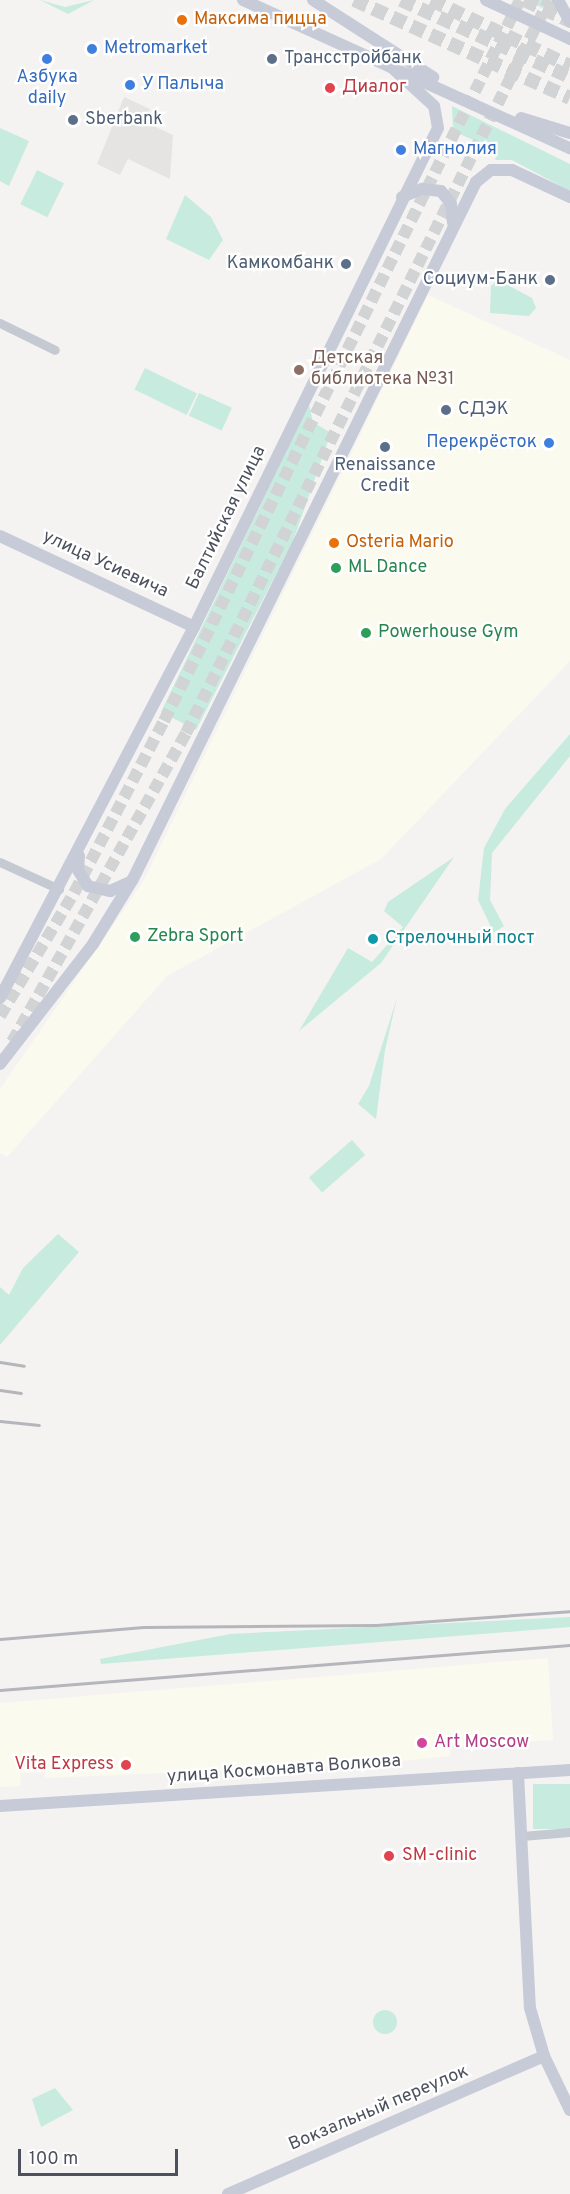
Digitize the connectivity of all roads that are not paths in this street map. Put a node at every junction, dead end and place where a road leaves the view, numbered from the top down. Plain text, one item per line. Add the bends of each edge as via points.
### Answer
1 (243, 0) edge
2 (313, 0) edge
3 (486, 0) edge
4 (558, 0) tunnel mouth
5 (570, 22) edge
6 (570, 39) edge
7 (387, 63) junction
8 (461, 95) junction
9 (491, 109) junction
10 (570, 133) edge
11 (570, 148) edge
12 (570, 198) edge
13 (398, 201) junction
14 (451, 230) junction
15 (0, 323) edge
16 (55, 350) dead end
17 (0, 536) edge
18 (194, 627) junction
19 (81, 847) junction
20 (0, 862) edge
21 (133, 879) junction
22 (59, 889) junction
23 (0, 998) edge
24 (0, 1064) edge
25 (570, 1770) edge
26 (518, 1773) junction
27 (0, 1806) edge
28 (570, 1832) edge
29 (522, 1836) junction
30 (544, 2056) junction
31 (570, 2110) edge
32 (228, 2194) edge

1 - 7 street
2 - 8 street
3 - 6 street
4 - 5 street
7 - 8 street
7 - 13 street, Балтийская улица via 440,116
8 - 9 street
9 - 10 street
9 - 11 street
12 - 14 street via 522,173 491,170 476,182
13 - 14 street via 412,190 441,191 452,204
13 - 18 street, Балтийская улица
14 - 21 street
15 - 16 street
17 - 18 street, улица Усиевича
18 - 19 street, Балтийская улица
19 - 21 street via 78,870 88,886 110,891
19 - 22 street, Балтийская улица
20 - 22 street
21 - 24 street via 93,944
22 - 23 street, Балтийская улица
25 - 26 street, улица Космонавта Волкова
26 - 27 street, улица Космонавта Волкова
26 - 29 street
28 - 29 street
29 - 30 street via 530,2008
30 - 31 street
30 - 32 street, Вокзальный переулок

